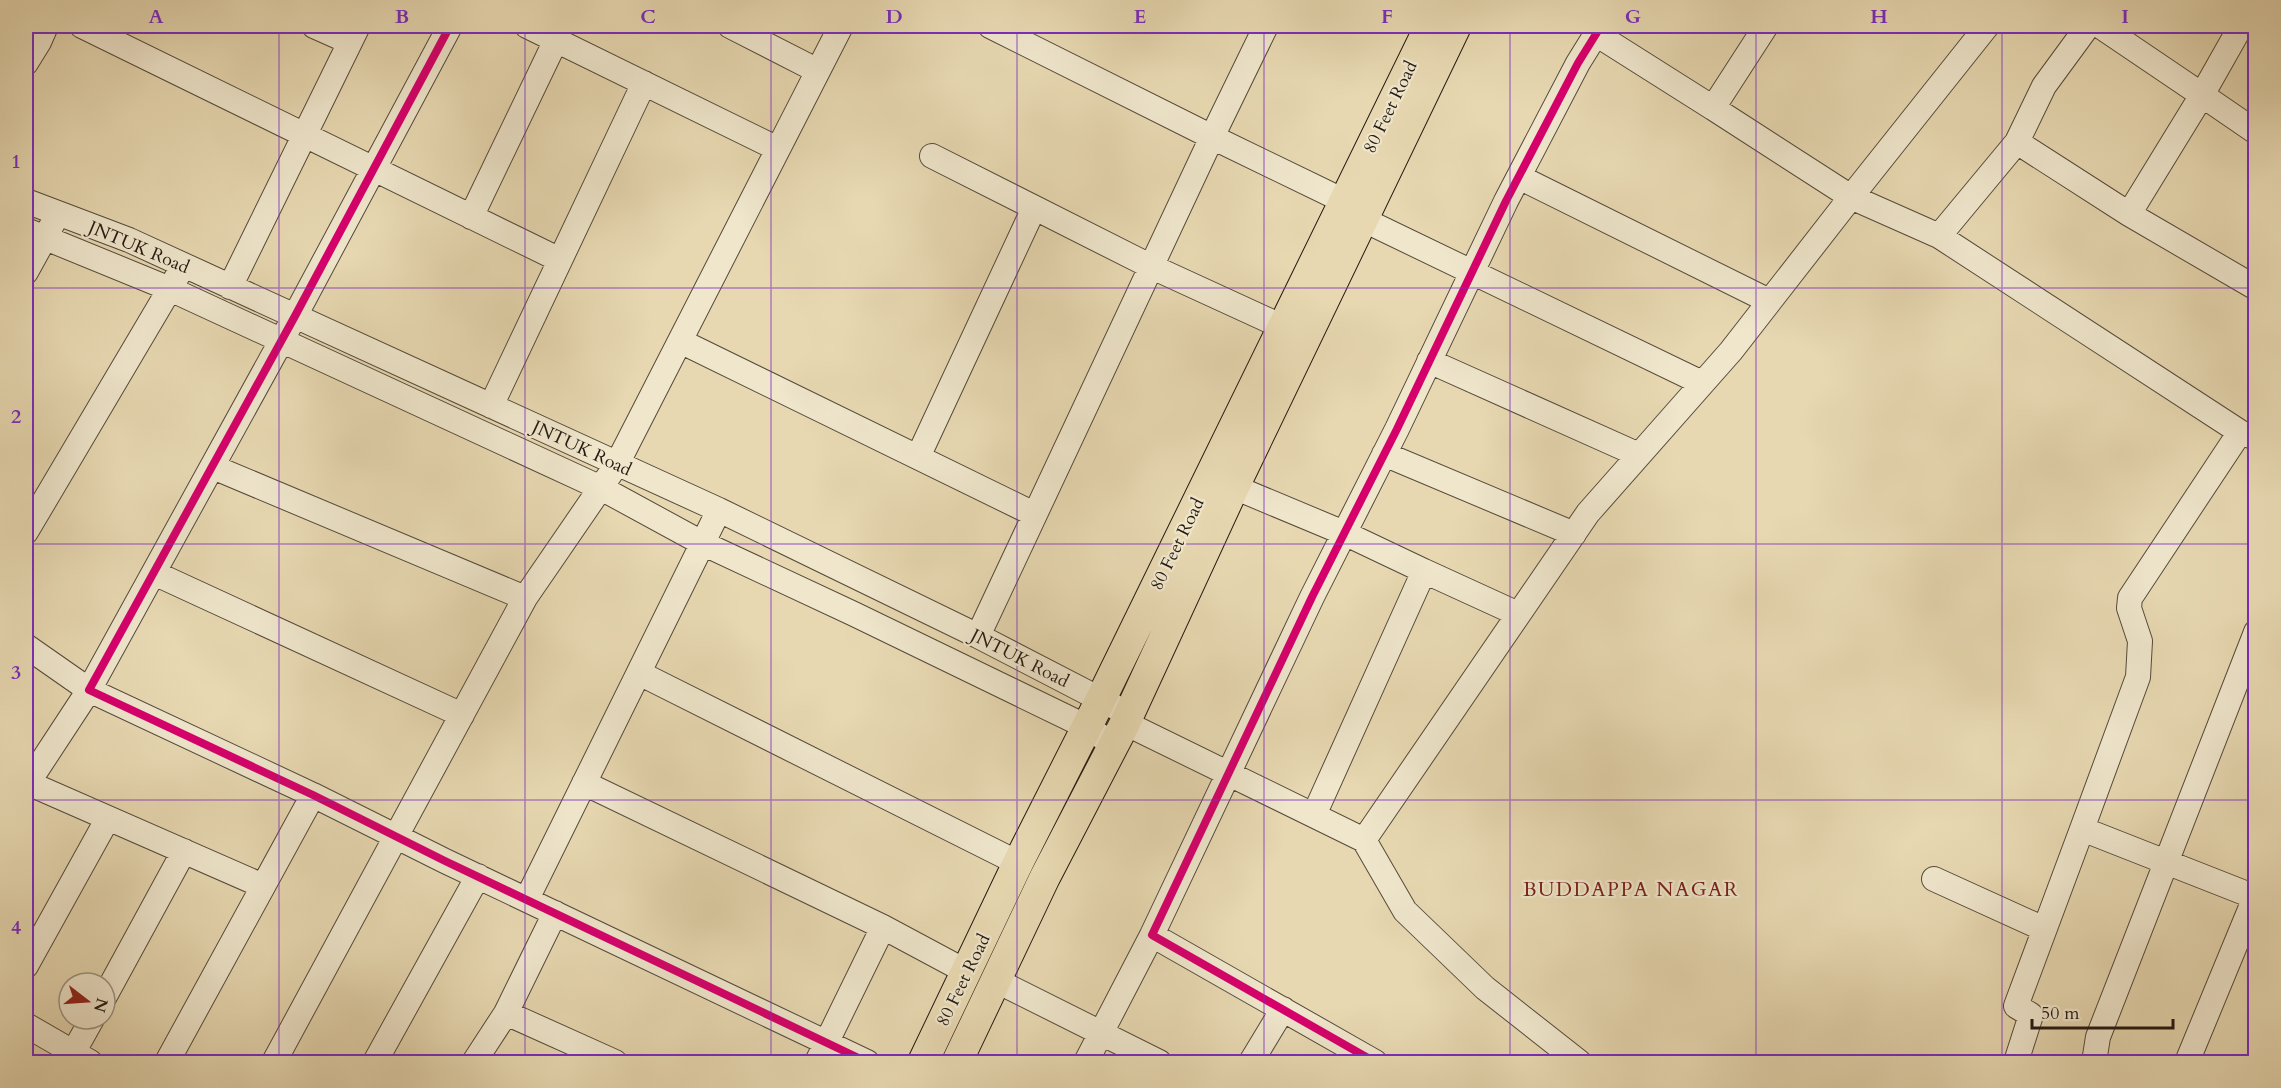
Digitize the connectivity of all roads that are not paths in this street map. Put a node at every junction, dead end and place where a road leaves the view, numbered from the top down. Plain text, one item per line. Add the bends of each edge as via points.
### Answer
1 (46, 26) edge
2 (82, 26) edge
3 (314, 26) edge
4 (450, 26) edge
5 (527, 26) edge
6 (730, 26) edge
7 (841, 26) edge
8 (990, 26) edge
9 (1266, 26) edge
10 (1430, 26) edge
11 (1456, 26) edge
12 (1766, 26) edge
13 (1986, 26) edge
14 (2088, 26) edge
15 (2100, 26) edge
16 (2241, 26) edge
17 (1599, 30) edge
18 (354, 34) edge
19 (556, 40) junction
20 (26, 63) edge
21 (818, 70) junction
22 (644, 83) junction
23 (2202, 95) junction
24 (1713, 108) junction
25 (2256, 132) edge
26 (305, 136) junction
27 (1212, 137) junction
28 (2017, 142) junction
29 (778, 149) junction
30 (932, 156) dead end
31 (374, 169) junction
32 (1519, 177) junction
33 (1851, 197) junction
34 (26, 201) edge
35 (1034, 208) junction
36 (1354, 211) junction
37 (59, 214) junction
38 (2130, 214) junction
39 (471, 217) junction
40 (35, 234) edge
41 (1939, 236) junction
42 (560, 260) junction
43 (184, 266) junction
44 (1150, 266) junction
45 (26, 272) edge
46 (1473, 272) junction
47 (230, 287) junction
48 (2256, 288) edge
49 (170, 289) junction
50 (1769, 301) junction
51 (295, 316) junction
52 (1283, 327) junction
53 (282, 341) junction
54 (680, 341) junction
55 (1429, 361) junction
56 (1702, 383) junction
57 (490, 406) junction
58 (2248, 435) edge
59 (1384, 454) junction
60 (1639, 455) junction
61 (918, 457) junction
62 (617, 464) junction
63 (213, 467) junction
64 (1234, 487) junction
65 (601, 488) junction
66 (719, 510) junction
67 (1034, 514) junction
68 (26, 532) edge
69 (1344, 533) junction
70 (1574, 534) junction
71 (702, 543) junction
72 (1424, 572) junction
73 (154, 573) junction
74 (525, 598) junction
75 (1518, 614) junction
76 (978, 636) junction
77 (2254, 643) edge
78 (26, 646) edge
79 (639, 673) junction
80 (89, 690) junction
81 (1101, 699) junction
82 (462, 715) junction
83 (1123, 727) junction
84 (1087, 728) junction
85 (1228, 775) junction
86 (584, 783) junction
87 (27, 784) edge
88 (313, 795) junction
89 (1314, 815) junction
90 (108, 818) junction
91 (2082, 829) junction
92 (397, 837) junction
93 (1365, 840) junction
94 (184, 851) junction
95 (2165, 861) junction
96 (1018, 863) junction
97 (478, 876) junction
98 (1934, 879) dead end
99 (263, 886) junction
100 (2255, 896) edge
101 (527, 899) junction
102 (555, 913) junction
103 (883, 927) junction
104 (2044, 929) junction
105 (1152, 935) junction
106 (26, 966) edge
107 (967, 972) junction
108 (117, 974) edge
109 (995, 980) junction
110 (1283, 1009) junction
111 (506, 1012) junction
112 (26, 1025) edge
113 (88, 1031) edge
114 (1102, 1032) junction
115 (822, 1052) edge
116 (77, 1059) edge
117 (167, 1062) edge
118 (274, 1062) edge
119 (375, 1062) edge
120 (474, 1062) edge
121 (615, 1062) edge
122 (867, 1062) edge
123 (923, 1062) edge
124 (957, 1062) edge
125 (1086, 1062) edge
126 (1159, 1062) edge
127 (1251, 1062) edge
128 (1376, 1062) edge
129 (1579, 1062) edge
130 (2016, 1062) edge
131 (2094, 1062) edge
132 (2187, 1062) edge

1 - 20 street
2 - 26 street
3 - 18 street
4 - 31 street
5 - 19 street
6 - 21 street
7 - 21 street
8 - 27 street
9 - 27 street
10 - 36 main road, 80 Feet Road
11 - 36 main road, 80 Feet Road
12 - 24 street
13 - 33 street
14 - 28 street via 2044,86
15 - 23 street
16 - 23 street
17 - 24 street
17 - 32 street
18 - 26 street
19 - 22 street
19 - 39 street
21 - 29 street
22 - 29 street
22 - 42 street
23 - 25 street
23 - 38 street
24 - 33 street
26 - 31 street
26 - 47 street
27 - 36 street
27 - 44 street
28 - 38 street
28 - 41 street
29 - 54 street
30 - 35 street
31 - 39 street
31 - 51 street
32 - 46 street
32 - 50 street
33 - 41 street
33 - 50 street
34 - 37 street, JNTUK Road
35 - 44 street
35 - 61 street
36 - 46 street
36 - 52 main road, 80 Feet Road
36 - 64 main road, 80 Feet Road
37 - 40 street
37 - 43 street, JNTUK Road
38 - 48 street
39 - 42 street
40 - 45 street
40 - 49 street, JNTUK Road
41 - 58 street
42 - 57 street
43 - 47 street, JNTUK Road
43 - 49 street
44 - 52 street
44 - 67 street
46 - 55 street
46 - 56 street
47 - 51 street, JNTUK Road
49 - 53 street, JNTUK Road
49 - 68 street
50 - 56 street
51 - 53 street
51 - 57 street, JNTUK Road
52 - 81 main road, 80 Feet Road
53 - 63 street
53 - 65 street, JNTUK Road
54 - 61 street
54 - 62 street
55 - 59 street
55 - 60 street
56 - 60 street
57 - 62 street, JNTUK Road
58 - 91 street via 2130,598 2129,608 2140,641 2138,677
59 - 69 street
59 - 70 street
60 - 70 street
61 - 67 street
62 - 65 street
62 - 66 street, JNTUK Road
63 - 73 street
63 - 74 street
64 - 69 street
64 - 83 main road, 80 Feet Road
65 - 71 street, JNTUK Road
65 - 74 street
66 - 71 street
66 - 76 street, JNTUK Road
67 - 76 street
69 - 72 street
69 - 85 street
70 - 75 street
71 - 79 street
71 - 84 street, JNTUK Road
72 - 75 street
72 - 89 street
73 - 80 street
73 - 82 street
74 - 82 street
75 - 93 street
76 - 81 street, JNTUK Road
77 - 95 street
78 - 80 street
79 - 86 street
79 - 96 street
80 - 87 street
80 - 88 street
81 - 83 street, JNTUK Road
81 - 84 main road, 80 Feet Road
82 - 92 street
83 - 84 street, JNTUK Road
83 - 85 street
83 - 109 main road, 80 Feet Road
84 - 96 main road, 80 Feet Road
85 - 89 street
85 - 105 street
86 - 101 street
86 - 103 street
87 - 90 street
88 - 92 street
88 - 99 street
89 - 93 street
90 - 94 street
90 - 106 street
91 - 95 street
91 - 104 street
92 - 97 street
92 - 118 street
93 - 129 street via 1405,911 1485,988
94 - 99 street
94 - 108 street
95 - 100 street
95 - 131 street via 2098,1037
96 - 107 main road, 80 Feet Road
97 - 101 street
97 - 119 street
98 - 104 street
99 - 117 street
100 - 132 street
101 - 102 street
102 - 111 street
102 - 115 street
103 - 107 street
103 - 115 street
104 - 130 street via 2016,1006 2031,1015
105 - 110 street
105 - 114 street
107 - 123 main road, 80 Feet Road
109 - 114 street
109 - 124 main road, 80 Feet Road
110 - 127 street
110 - 128 street
111 - 120 street
111 - 121 street
112 - 116 street
113 - 116 street
114 - 125 street
114 - 126 street
115 - 122 street

